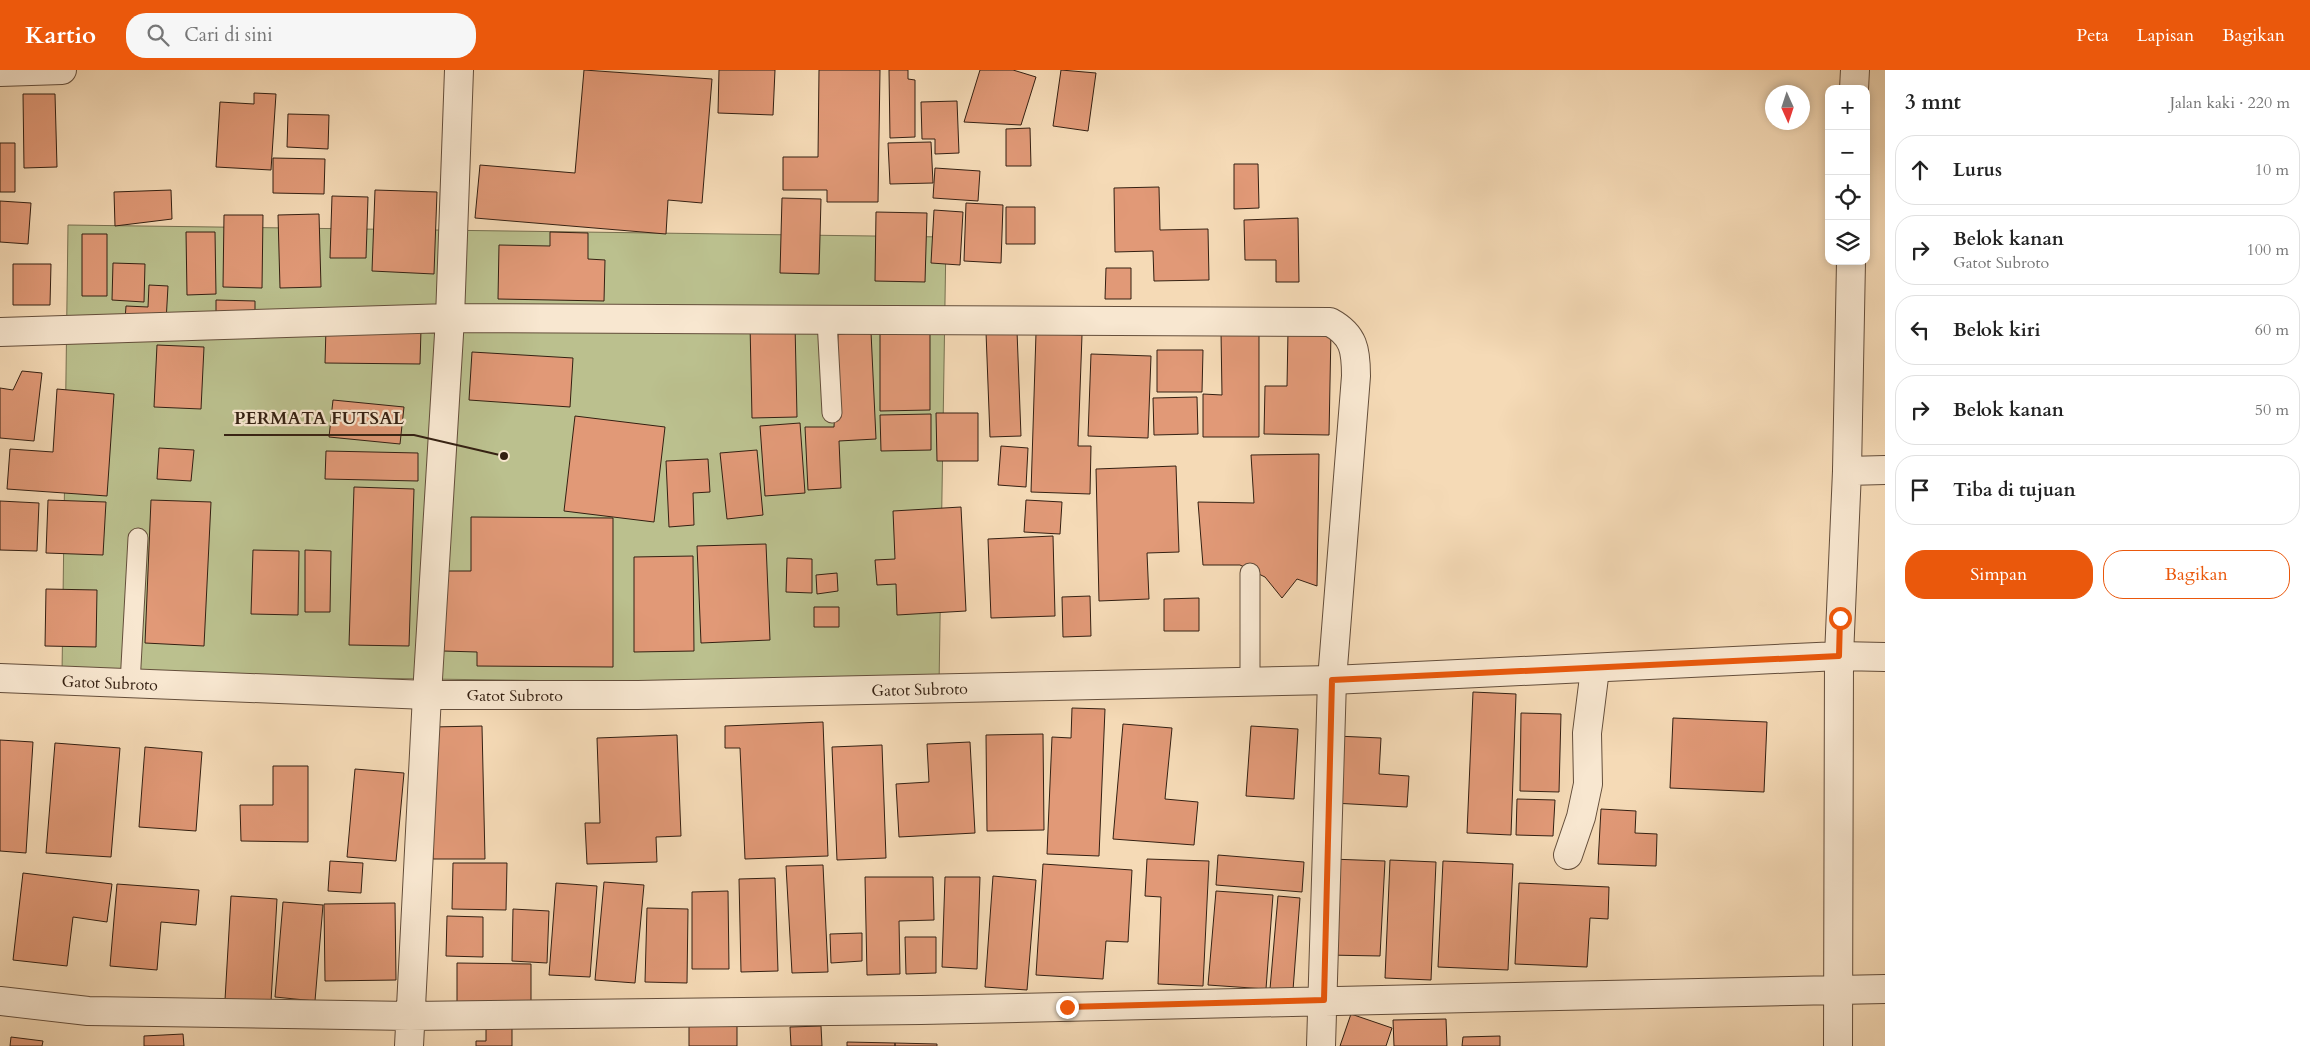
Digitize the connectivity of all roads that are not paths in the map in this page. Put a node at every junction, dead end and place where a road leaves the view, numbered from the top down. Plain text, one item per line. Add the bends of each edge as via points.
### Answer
1 (62, 70) edge
2 (458, 70) edge
3 (1855, 70) edge
4 (0, 72) edge
5 (1854, 85) edge
6 (1851, 265) edge
7 (450, 318) junction
8 (827, 320) junction
9 (0, 332) edge
10 (832, 413) dead end
11 (1885, 470) edge
12 (1847, 471) junction
13 (138, 538) dead end
14 (1250, 572) dead end
15 (1839, 656) junction
16 (1885, 657) edge
17 (1595, 669) junction
18 (0, 678) edge
19 (1332, 680) junction
20 (1250, 682) junction
21 (130, 684) junction
22 (427, 695) junction
23 (1568, 855) dead end
24 (1838, 989) junction
25 (1885, 989) edge
26 (1324, 1000) junction
27 (0, 1002) edge
28 (410, 1016) junction
29 (409, 1046) edge
30 (1321, 1046) edge
31 (1838, 1046) edge

1 - 4 street
2 - 7 street
3 - 5 street
6 - 12 street
7 - 8 street
7 - 9 street
7 - 22 street
8 - 10 lane
8 - 19 street via 1330,322 1343,329 1351,340 1356,358 1356,376
11 - 12 street
12 - 15 street
13 - 21 lane
14 - 20 lane
15 - 16 street, Gatot Subroto
15 - 17 street, Gatot Subroto
15 - 24 street
17 - 19 street, Gatot Subroto
17 - 23 street via 1586,733 1588,784
18 - 21 street, Gatot Subroto
19 - 20 street, Gatot Subroto
19 - 26 street
20 - 22 street, Gatot Subroto
21 - 22 street, Gatot Subroto
22 - 28 street
24 - 25 street
24 - 26 street
24 - 31 street
26 - 28 street via 921,1010
26 - 30 street
27 - 28 street via 88,1012
28 - 29 street

